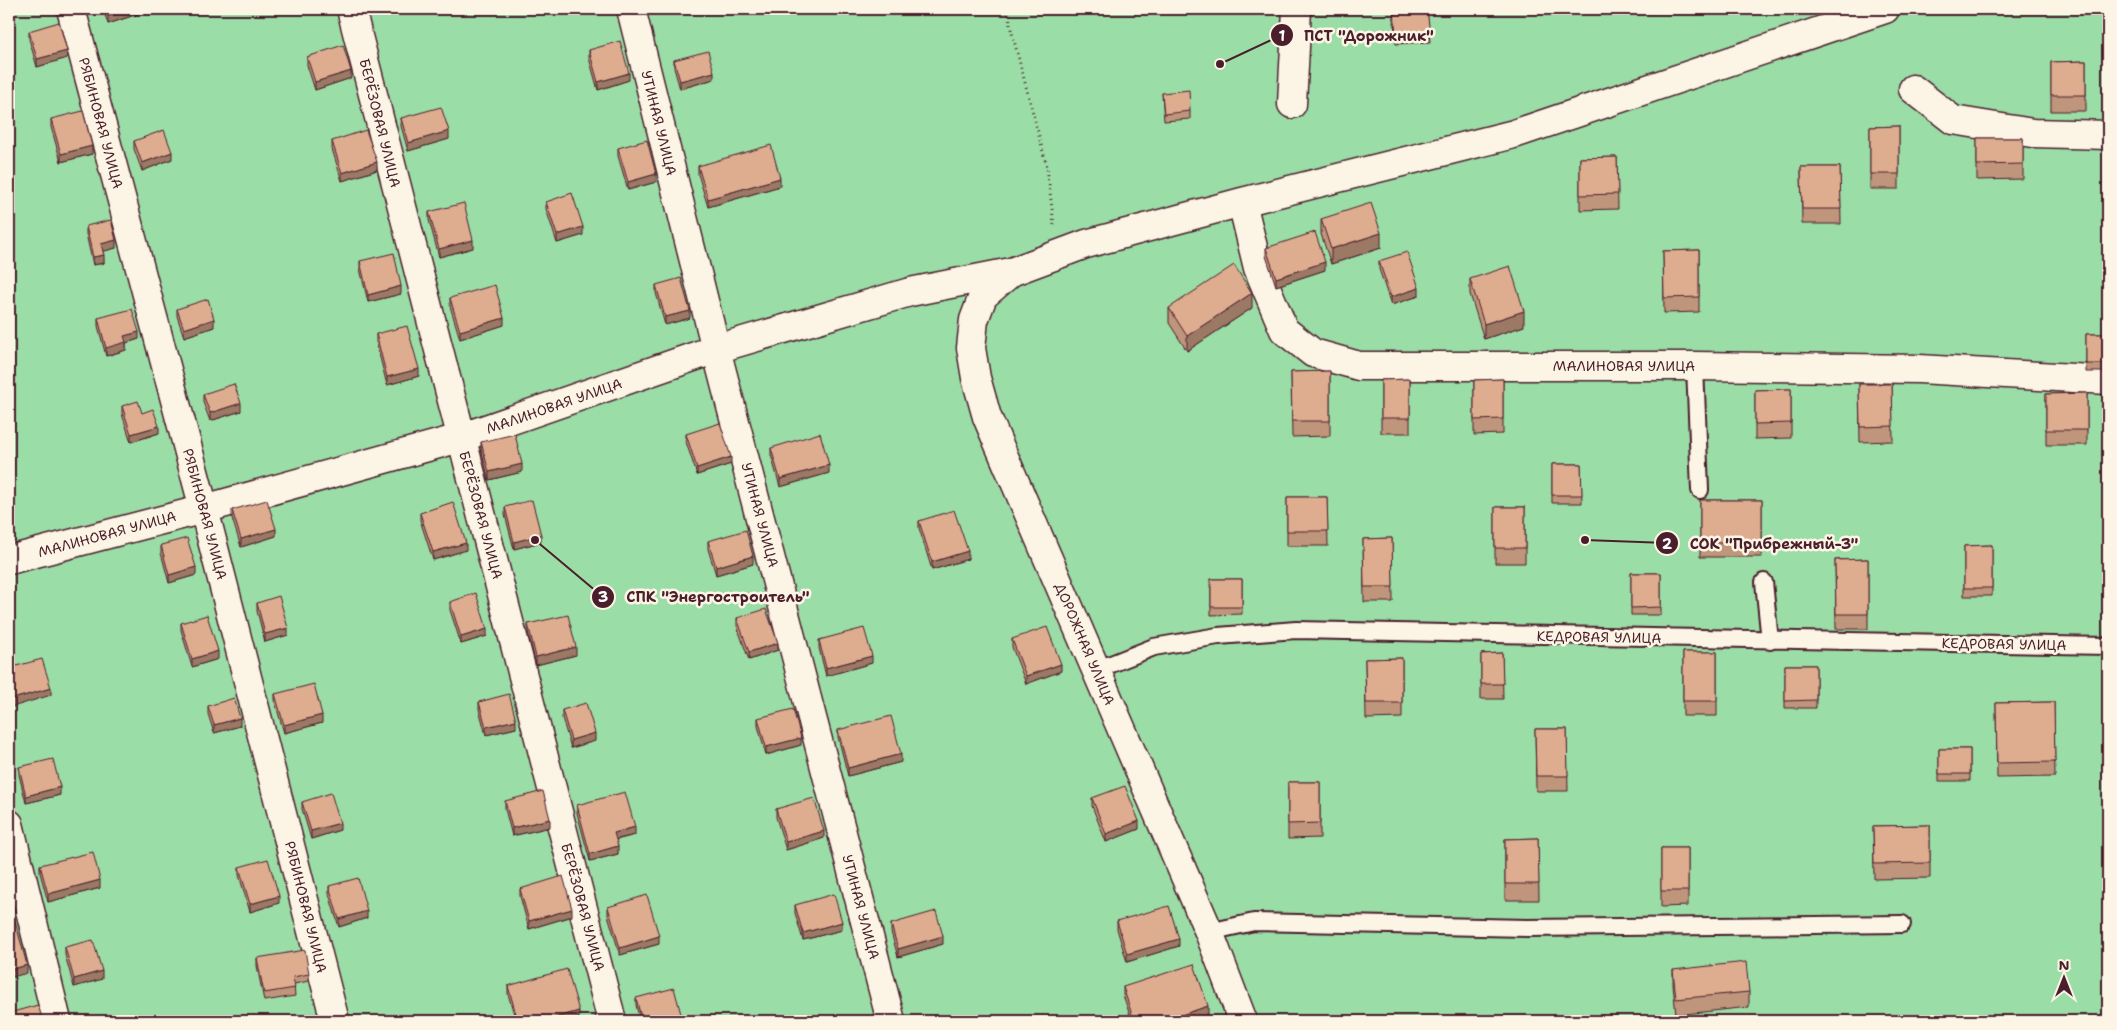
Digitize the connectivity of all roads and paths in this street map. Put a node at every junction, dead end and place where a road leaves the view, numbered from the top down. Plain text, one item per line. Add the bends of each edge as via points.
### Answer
1 (71, 9) edge
2 (351, 9) edge
3 (631, 9) edge
4 (1009, 9) edge
5 (1296, 9) edge
6 (1886, 9) edge
7 (1913, 88) dead end
8 (1292, 104) dead end
9 (2108, 135) edge
10 (1242, 202) junction
11 (1058, 255) junction
12 (1011, 272) junction
13 (716, 349) junction
14 (1696, 366) junction
15 (2108, 380) edge
16 (2108, 392) edge
17 (460, 438) junction
18 (1700, 490) dead end
19 (204, 509) junction
20 (9, 560) edge
21 (1764, 582) dead end
22 (1770, 641) junction
23 (2108, 646) edge
24 (1096, 670) junction
25 (9, 824) edge
26 (1902, 924) dead end
27 (1209, 932) junction
28 (57, 1021) edge
29 (335, 1021) edge
30 (612, 1021) edge
31 (891, 1021) edge
32 (1243, 1021) edge

1 - 19 street, РЯБИНОВАЯ УЛИЦА
2 - 17 street, БЕРЁЗОВАЯ УЛИЦА
3 - 13 street, УТИНАЯ УЛИЦА
4 - 11 path via 1010,25 1047,167
5 - 8 street
6 - 10 street via 1514,134
7 - 9 street via 1953,120 2034,132
10 - 11 street via 1086,244
10 - 14 street, МАЛИНОВАЯ УЛИЦА via 1258,268 1284,330 1313,353 1359,366
11 - 12 street
12 - 13 street, МАЛИНОВАЯ УЛИЦА via 910,292
12 - 24 street, ДОРОЖНАЯ УЛИЦА via 983,296 974,320 971,348 976,378 987,417
13 - 17 street, МАЛИНОВАЯ УЛИЦА
13 - 31 street, УТИНАЯ УЛИЦА
14 - 15 street, МАЛИНОВАЯ УЛИЦА via 1919,369
14 - 18 lane
15 - 16 lane
17 - 19 street, МАЛИНОВАЯ УЛИЦА
17 - 30 street, БЕРЁЗОВАЯ УЛИЦА
19 - 20 street, МАЛИНОВАЯ УЛИЦА
19 - 29 street, РЯБИНОВАЯ УЛИЦА
21 - 22 lane
22 - 23 lane, КЕДРОВАЯ УЛИЦА
22 - 24 lane, КЕДРОВАЯ УЛИЦА via 1296,630 1218,636 1154,647
24 - 27 street, ДОРОЖНАЯ УЛИЦА
25 - 28 street
26 - 27 lane via 1527,928 1254,922
27 - 32 street, ДОРОЖНАЯ УЛИЦА

